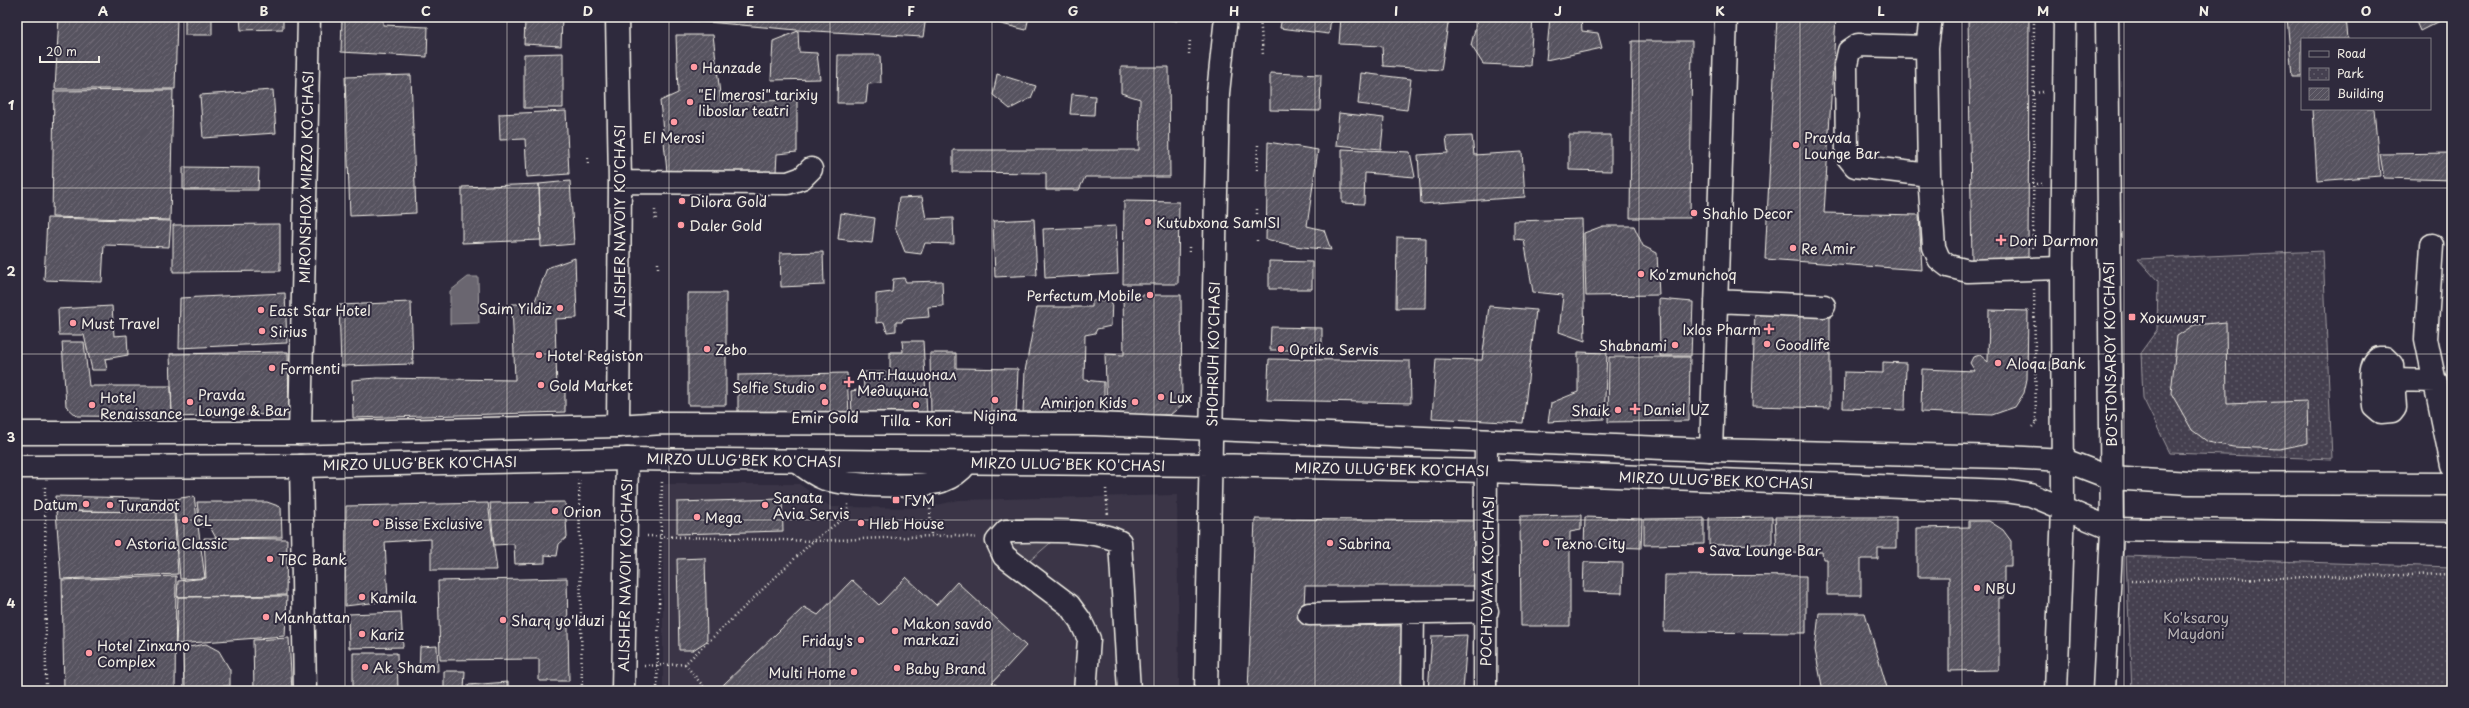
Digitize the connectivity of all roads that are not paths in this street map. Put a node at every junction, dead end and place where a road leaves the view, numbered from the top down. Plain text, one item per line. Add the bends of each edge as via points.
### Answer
1 (309, 17) edge
2 (618, 17) edge
3 (1226, 17) edge
4 (1726, 17) edge
5 (1931, 17) edge
6 (2065, 17) edge
7 (2107, 17) edge
8 (1927, 47) junction
9 (811, 168) dead end
10 (1929, 175) junction
11 (620, 182) junction
12 (2432, 245) dead end
13 (2062, 268) junction
14 (1716, 301) junction
15 (1824, 306) dead end
16 (2394, 380) dead end
17 (2436, 381) junction
18 (618, 426) junction
19 (1211, 428) junction
20 (17, 433) edge
21 (300, 433) junction
22 (1486, 441) junction
23 (1710, 450) junction
24 (627, 459) junction
25 (2064, 460) junction
26 (1210, 465) junction
27 (2452, 465) edge
28 (301, 466) junction
29 (17, 467) edge
30 (1487, 471) junction
31 (2111, 478) junction
32 (2452, 484) edge
33 (2063, 510) junction
34 (2112, 529) junction
35 (2452, 534) edge
36 (1487, 611) junction
37 (1413, 612) junction
38 (1309, 614) dead end
39 (305, 691) edge
40 (623, 691) edge
41 (1085, 691) edge
42 (1129, 691) edge
43 (1206, 691) edge
44 (1412, 691) edge
45 (1485, 691) edge
46 (2056, 691) edge
47 (2104, 691) edge

1 - 21 main road, MIRONSHOX MIRZO KO'CHASI
2 - 11 main road, ALISHER NAVOIY KO'CHASI
3 - 19 main road, SHOHRUH KO'CHASI via 1218,94
4 - 14 main road
5 - 8 main road
6 - 13 main road
7 - 31 main road, BO'STONSAROY KO'CHASI
8 - 10 main road
8 - 10 main road via 1858,44 1849,51 1846,65 1847,156 1855,166
9 - 11 main road via 802,178 788,183
10 - 13 main road via 1934,247 1939,258 1948,266 1968,271
11 - 18 main road, ALISHER NAVOIY KO'CHASI
12 - 17 main road via 2426,339
13 - 25 main road
14 - 15 main road
14 - 23 main road
16 - 17 main road
17 - 27 main road
18 - 19 main road, MIRZO ULUG'BEK KO'CHASI via 663,423 1095,424
18 - 21 main road, MIRZO ULUG'BEK KO'CHASI
19 - 22 main road, MIRZO ULUG'BEK KO'CHASI
19 - 26 main road, SHOHRUH KO'CHASI
20 - 21 main road, MIRZO ULUG'BEK KO'CHASI
22 - 23 main road, MIRZO ULUG'BEK KO'CHASI
22 - 30 main road, POCHTOVAYA KO'CHASI
23 - 25 main road, MIRZO ULUG'BEK KO'CHASI
24 - 26 main road, MIRZO ULUG'BEK KO'CHASI
24 - 28 main road, MIRZO ULUG'BEK KO'CHASI
24 - 40 main road, ALISHER NAVOIY KO'CHASI
25 - 31 main road, MIRZO ULUG'BEK KO'CHASI
25 - 33 main road
26 - 30 main road, MIRZO ULUG'BEK KO'CHASI
26 - 43 main road, SHOHRUH KO'CHASI
28 - 29 main road, MIRZO ULUG'BEK KO'CHASI
28 - 39 main road
30 - 33 main road, MIRZO ULUG'BEK KO'CHASI via 2005,491 2031,495
30 - 36 main road, POCHTOVAYA KO'CHASI
31 - 32 main road, MIRZO ULUG'BEK KO'CHASI via 2189,483
31 - 34 main road, BO'STONSAROY KO'CHASI
33 - 34 main road, MIRZO ULUG'BEK KO'CHASI
33 - 46 main road
34 - 35 main road
34 - 47 main road, BO'STONSAROY KO'CHASI
36 - 37 main road
36 - 45 main road, POCHTOVAYA KO'CHASI
37 - 38 main road
37 - 44 main road
41 - 42 main road via 1089,639 1080,620 1069,605 1004,556 997,541 1006,532 1060,532 1109,536 1120,542

